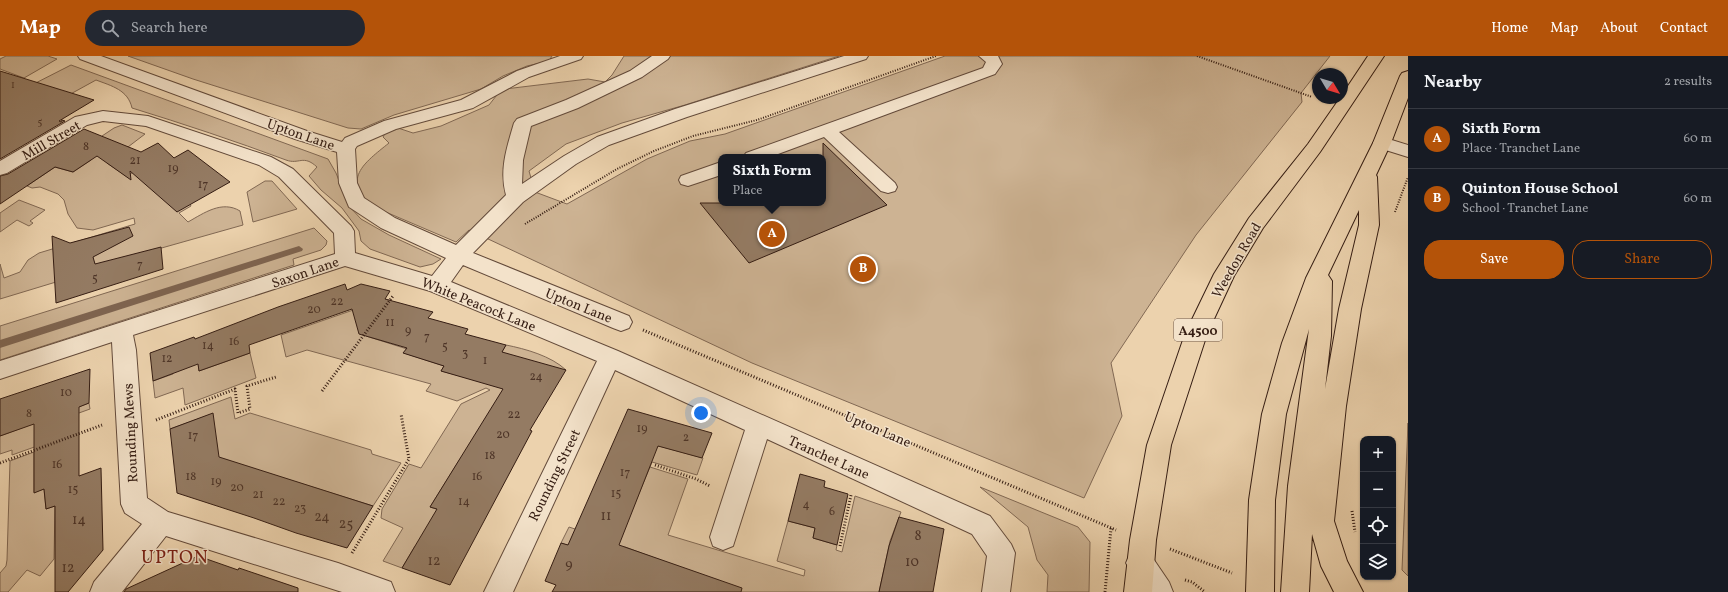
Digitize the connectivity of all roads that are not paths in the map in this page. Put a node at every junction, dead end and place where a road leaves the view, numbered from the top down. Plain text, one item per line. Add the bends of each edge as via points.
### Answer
1 (86, 56) edge
2 (575, 56) edge
3 (662, 56) edge
4 (860, 56) edge
5 (987, 56) edge
6 (1376, 56) edge
7 (1408, 76) edge
8 (103, 116) joint
9 (827, 130) junction
10 (1382, 143) junction
11 (346, 149) junction
12 (1408, 151) edge
13 (760, 154) edge
14 (0, 169) edge
15 (718, 169) edge
16 (1368, 172) junction
17 (688, 180) dead end
18 (888, 187) dead end
19 (516, 197) junction
20 (459, 255) junction
21 (345, 258) junction
22 (1322, 267) junction
23 (437, 285) junction
24 (621, 322) road end
25 (121, 330) junction
26 (610, 357) junction
27 (0, 370) edge
28 (759, 425) junction
29 (161, 522) junction
30 (723, 537) dead end
31 (1140, 563) junction
32 (1170, 585) edge
33 (104, 592) edge
34 (381, 592) edge
35 (498, 592) edge
36 (996, 592) edge
37 (1138, 592) edge
38 (1260, 592) edge
39 (1295, 592) edge
40 (1349, 592) edge

1 - 11 street, Upton Lane
2 - 11 street via 523,74 467,104 390,125 350,142
3 - 19 street via 628,77 572,104 523,123 511,168
4 - 19 street via 681,113 604,141 570,160
5 - 9 street via 994,64 989,71
6 - 31 highway, Weedon Road / A4500 via 1314,148 1256,223 1224,274 1196,334 1159,445
7 - 10 highway
8 - 14 street, Mill Street via 82,121
8 - 21 street, Saxon Lane via 148,121 265,161 286,173 344,231
9 - 13 street
9 - 18 street
10 - 12 street
10 - 16 highway
11 - 20 street, Upton Lane via 348,183 356,202 388,223
15 - 17 street
16 - 22 highway
16 - 40 highway via 1369,225 1350,309 1334,406 1321,521 1335,566
19 - 20 street
20 - 23 street
20 - 24 street, Upton Lane
21 - 23 street, White Peacock Lane
21 - 25 street, Saxon Lane
22 - 38 highway via 1293,343 1274,414 1262,500
22 - 39 highway via 1320,336 1301,486
23 - 26 street, White Peacock Lane
25 - 27 street, Saxon Lane
25 - 29 street, Rounding Mews via 125,350 134,504
26 - 28 street, Tranchet Lane
26 - 35 street, Rounding Street
28 - 30 street
28 - 36 street, Tranchet Lane via 981,525 1001,553
29 - 33 street
29 - 34 street, Rounding Mews
31 - 32 street
31 - 37 highway, Weedon Road / A4500

